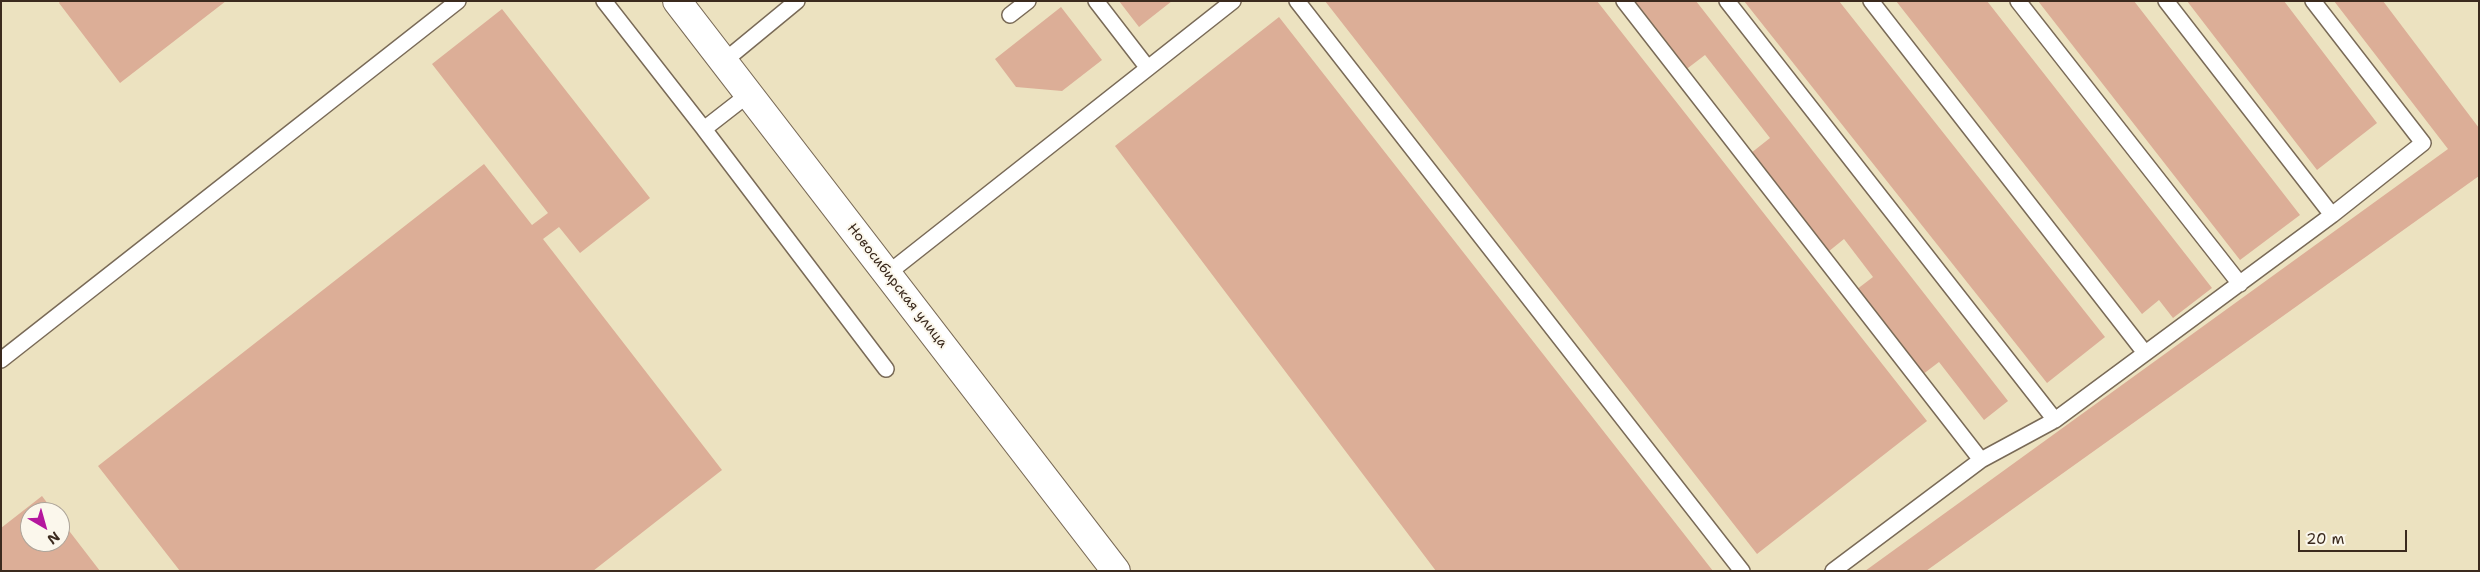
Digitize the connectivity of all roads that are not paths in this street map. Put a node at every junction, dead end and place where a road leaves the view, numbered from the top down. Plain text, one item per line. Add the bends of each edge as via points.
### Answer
1 (458, 1) edge
2 (604, 1) edge
3 (677, 1) edge
4 (797, 1) edge
5 (1028, 1) edge
6 (1096, 1) edge
7 (1233, 1) edge
8 (1297, 1) edge
9 (1624, 1) edge
10 (1727, 1) edge
11 (1871, 1) edge
12 (2018, 1) edge
13 (2166, 1) edge
14 (2313, 1) edge
15 (1010, 15) dead end
16 (724, 62) junction
17 (1147, 67) junction
18 (749, 94) junction
19 (704, 129) junction
20 (2332, 215) junction
21 (887, 274) junction
22 (2240, 284) junction
23 (2145, 353) junction
24 (1, 360) edge
25 (886, 368) dead end
26 (2055, 420) junction
27 (1981, 460) junction
28 (1116, 571) edge
29 (1742, 571) edge
30 (1833, 571) edge

1 - 24 lane
2 - 19 lane
3 - 16 street, Новосибирская улица
4 - 16 lane
5 - 15 lane
6 - 17 lane
7 - 17 lane
8 - 29 lane
9 - 27 lane
10 - 26 lane
11 - 23 lane
12 - 22 lane
13 - 20 lane
14 - 20 lane via 2423,143
16 - 18 street, Новосибирская улица
17 - 21 lane
18 - 19 lane
18 - 21 street, Новосибирская улица
19 - 25 lane
20 - 22 lane
21 - 28 street, Новосибирская улица
22 - 23 lane
23 - 26 lane
26 - 27 lane
27 - 30 lane

